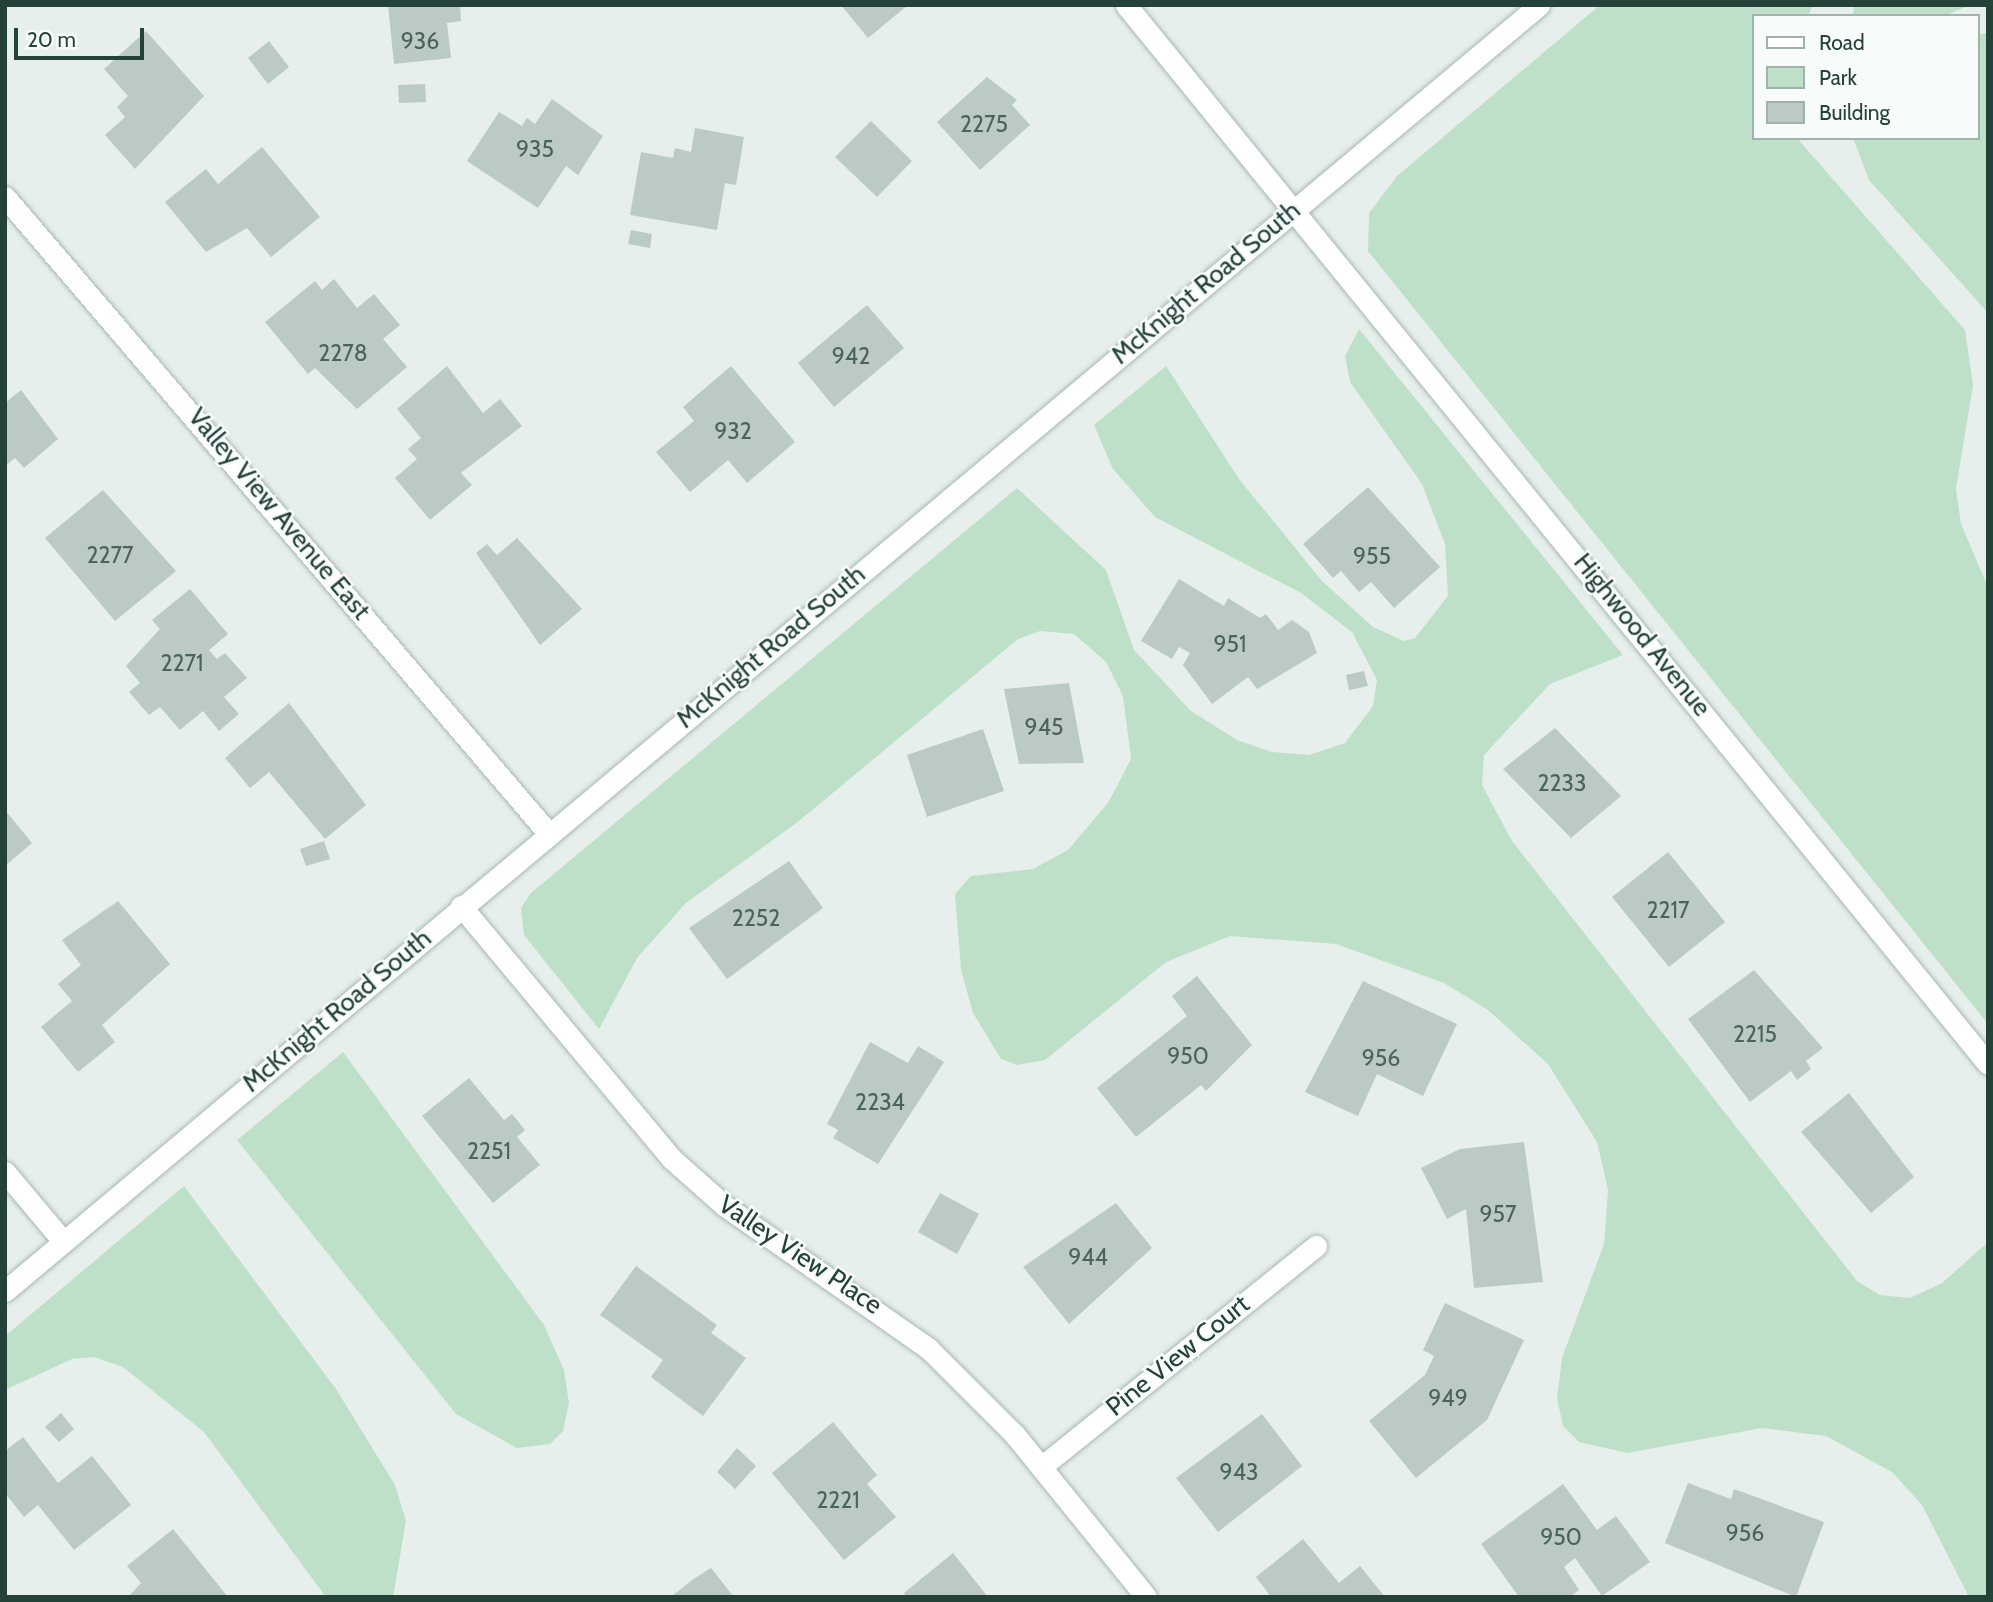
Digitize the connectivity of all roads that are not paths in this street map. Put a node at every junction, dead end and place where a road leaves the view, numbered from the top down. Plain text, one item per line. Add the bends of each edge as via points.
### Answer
1 (1126, 5) edge
2 (1539, 5) edge
3 (5, 197) edge
4 (1296, 207) junction
5 (549, 834) junction
6 (461, 906) junction
7 (1988, 1064) edge
8 (5, 1172) edge
9 (64, 1241) junction
10 (1316, 1246) dead end
11 (5, 1291) edge
12 (1041, 1467) junction
13 (1146, 1597) edge

1 - 4 street, Highwood Avenue
2 - 4 street, McKnight Road South
3 - 5 street, Valley View Avenue East
4 - 5 street, McKnight Road South
4 - 7 street, Highwood Avenue
5 - 6 street, McKnight Road South
6 - 9 street, McKnight Road South
6 - 12 street, Valley View Place via 672,1159 725,1206 910,1332
8 - 9 street
9 - 11 street, McKnight Road South
10 - 12 street, Pine View Court
12 - 13 street, Valley View Place

